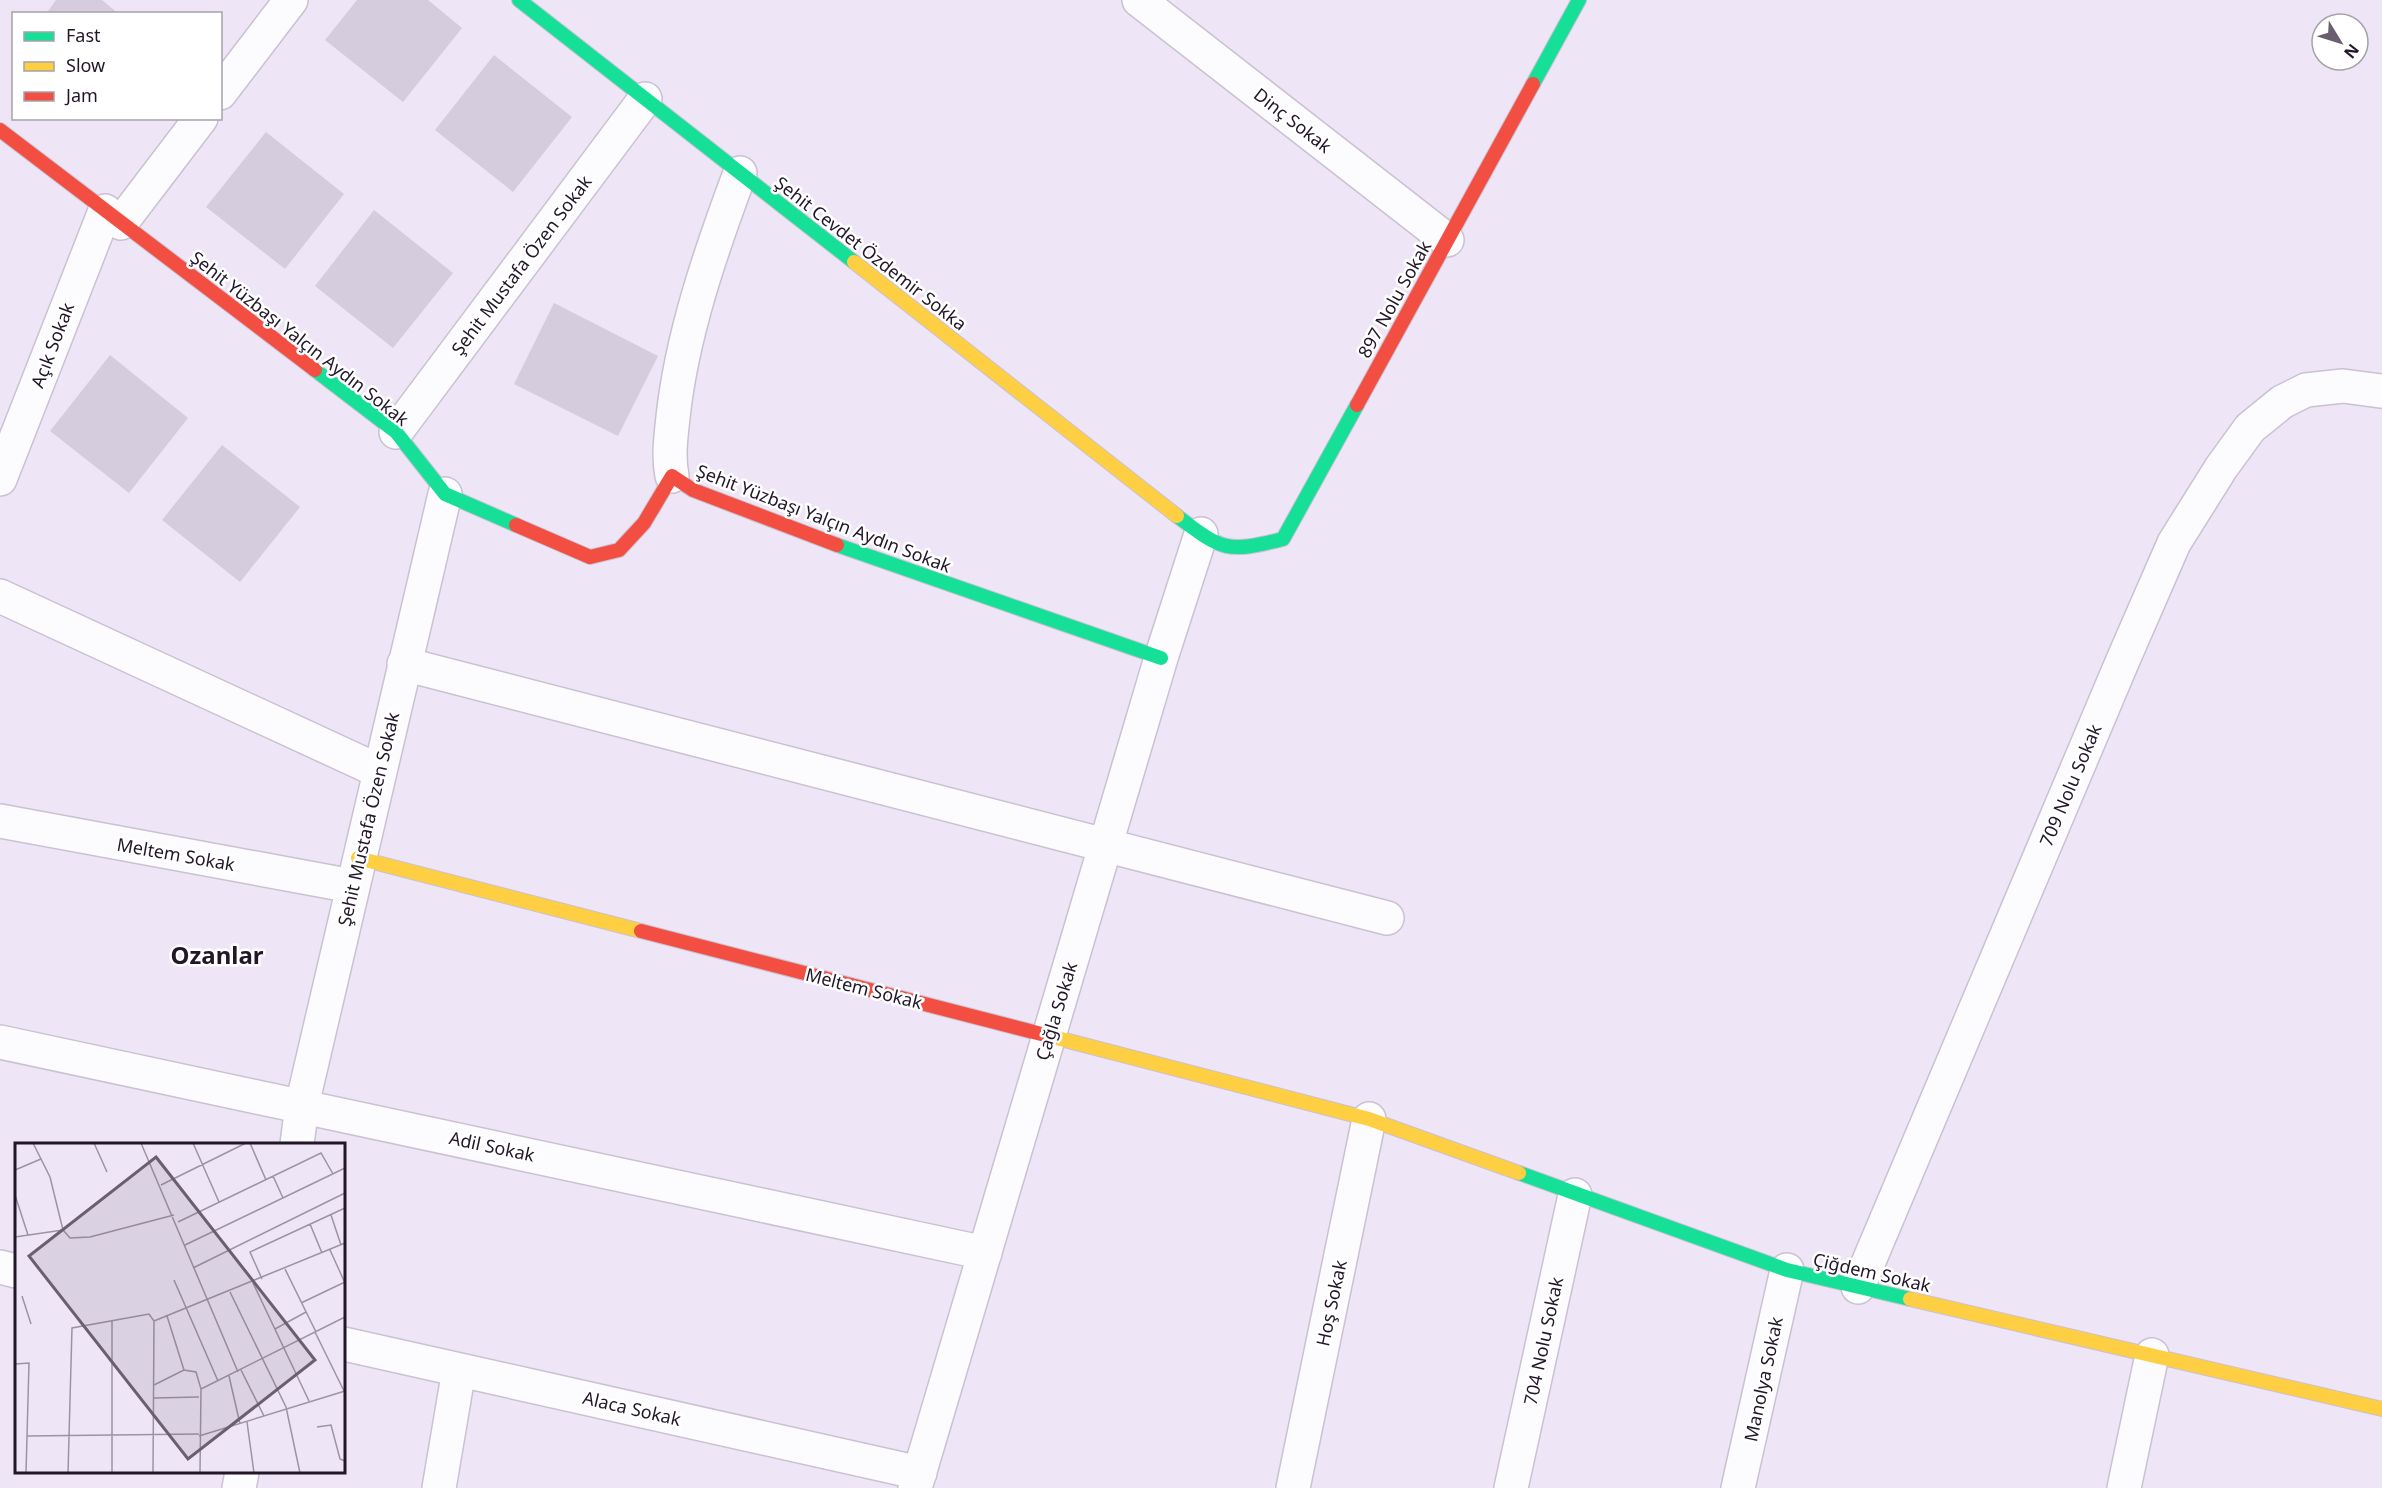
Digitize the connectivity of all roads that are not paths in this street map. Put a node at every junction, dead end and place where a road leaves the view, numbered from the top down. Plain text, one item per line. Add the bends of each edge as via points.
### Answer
1 (291, 0) edge
2 (519, 0) edge
3 (1139, 0) edge
4 (1579, 0) edge
5 (222, 90) edge
6 (645, 99) junction
7 (199, 120) edge
8 (0, 130) edge
9 (740, 173) junction
10 (113, 217) junction
11 (1447, 240) junction
12 (2381, 390) edge
13 (396, 432) junction
14 (672, 476) junction
15 (0, 479) edge
16 (445, 494) junction
17 (1201, 534) junction
18 (0, 596) edge
19 (1161, 658) junction
20 (404, 664) junction
21 (379, 771) junction
22 (0, 821) edge
23 (1106, 845) junction
24 (355, 872) junction
25 (1387, 918) dead end
26 (1049, 1036) junction
27 (0, 1042) edge
28 (302, 1105) junction
29 (1370, 1119) junction
30 (297, 1143) edge
31 (1575, 1195) junction
32 (985, 1252) junction
33 (0, 1267) edge
34 (1787, 1270) junction
35 (15, 1271) edge
36 (1858, 1287) junction
37 (345, 1344) edge
38 (2152, 1355) junction
39 (459, 1370) junction
40 (2382, 1408) edge
41 (242, 1473) edge
42 (918, 1480) edge
43 (238, 1488) edge
44 (439, 1488) edge
45 (1293, 1488) edge
46 (1511, 1488) edge
47 (1738, 1488) edge
48 (2124, 1488) edge

1 - 5 street
2 - 6 street, Şehit Cevdet Özdemir Sokka
3 - 11 street, Dinç Sokak
4 - 11 street, 897 Nolu Sokak
6 - 9 street, Şehit Cevdet Özdemir Sokka
6 - 13 street, Şehit Mustafa Özen Sokak
7 - 10 street, Açık Sokak
8 - 10 street, Şehit Yüzbaşı Yalçın Aydın Sokak
9 - 14 street via 716,237 677,376 669,457
9 - 17 street, Şehit Cevdet Özdemir Sokka
10 - 13 street, Şehit Yüzbaşı Yalçın Aydın Sokak
10 - 15 street, Açık Sokak
11 - 17 street, 897 Nolu Sokak via 1283,539 1250,547 1223,547
12 - 36 street, 709 Nolu Sokak via 2343,386 2306,390 2282,402 2250,428 2174,543
13 - 16 street, Şehit Yüzbaşı Yalçın Aydın Sokak
14 - 16 street, Şehit Yüzbaşı Yalçın Aydın Sokak via 644,523 619,550 590,557
14 - 19 street, Şehit Yüzbaşı Yalçın Aydın Sokak via 693,490 884,562
16 - 20 street, Şehit Mustafa Özen Sokak
17 - 19 street, Çağla Sokak
18 - 21 street
19 - 23 street, Çağla Sokak
20 - 21 street, Şehit Mustafa Özen Sokak
20 - 23 street
21 - 24 street, Şehit Mustafa Özen Sokak
22 - 24 street, Meltem Sokak
23 - 25 street
23 - 26 street, Çağla Sokak
24 - 26 street, Meltem Sokak
24 - 28 street, Şehit Mustafa Özen Sokak
26 - 29 street, Meltem Sokak
26 - 32 street, Çağla Sokak
27 - 28 street, Adil Sokak
28 - 30 street, Şehit Mustafa Özen Sokak
28 - 32 street, Adil Sokak
29 - 31 street, Çiğdem Sokak
29 - 45 street, Hoş Sokak
31 - 34 street, Çiğdem Sokak
31 - 46 street, 704 Nolu Sokak
32 - 42 street, Çağla Sokak
33 - 35 street
34 - 36 street, Çiğdem Sokak
34 - 47 street, Manolya Sokak
36 - 38 street, Çiğdem Sokak
37 - 39 street, Alaca Sokak
38 - 40 street, Çiğdem Sokak
38 - 48 street
39 - 42 street, Alaca Sokak
39 - 44 street
41 - 43 street

